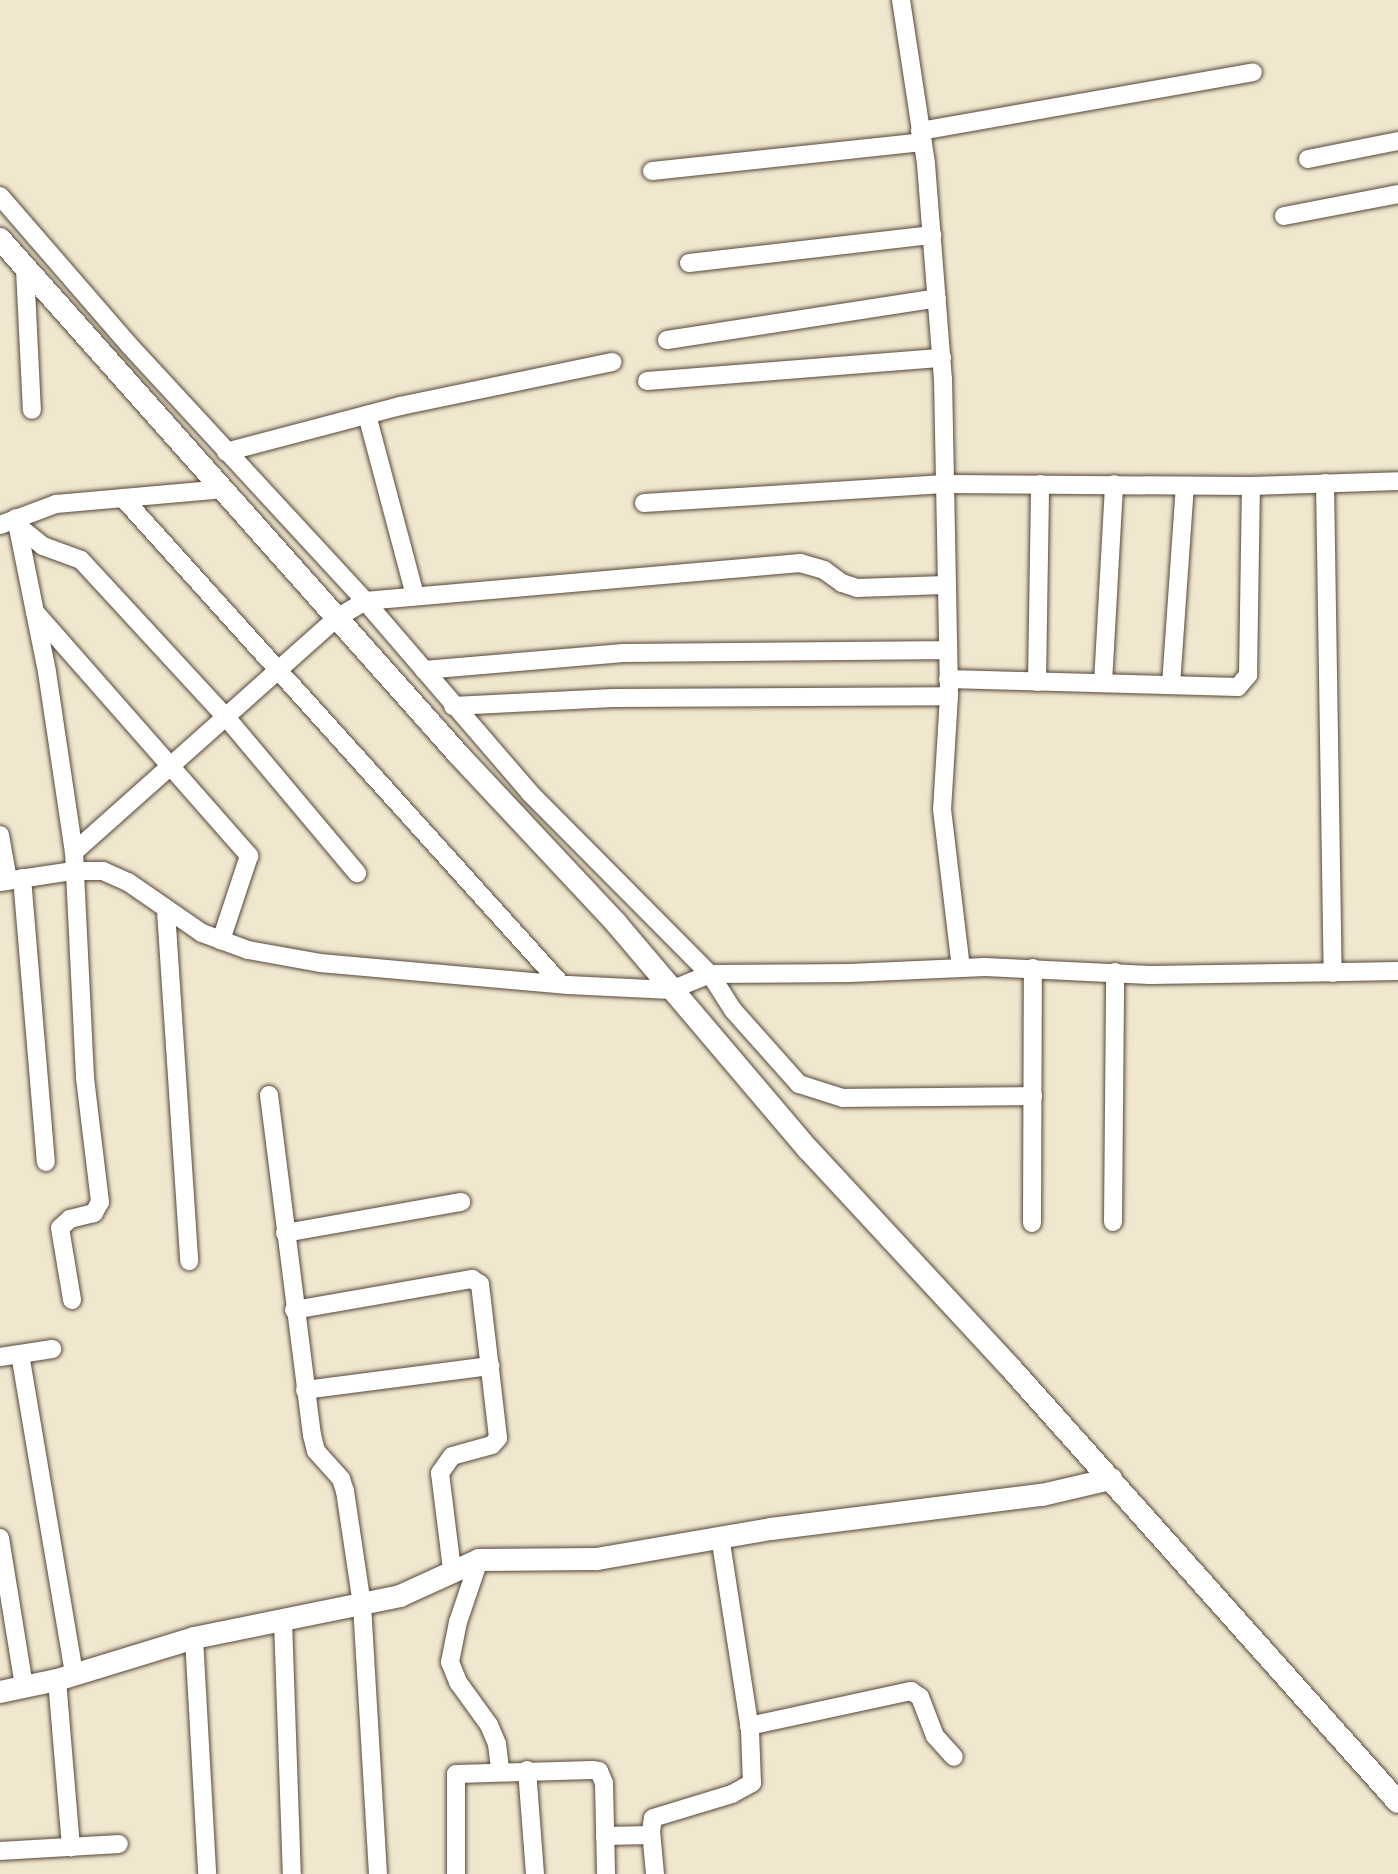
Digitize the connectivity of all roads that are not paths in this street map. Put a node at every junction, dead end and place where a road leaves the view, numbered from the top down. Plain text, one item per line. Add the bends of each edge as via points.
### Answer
1 (901, 0) edge
2 (1253, 72) dead end
3 (921, 136) junction
4 (1398, 141) edge
5 (1308, 159) dead end
6 (652, 171) dead end
7 (1398, 194) edge
8 (0, 196) edge
9 (1284, 216) dead end
10 (932, 235) junction
11 (19, 251) edge
12 (689, 263) dead end
13 (937, 298) junction
14 (667, 340) dead end
15 (942, 358) junction
16 (613, 362) dead end
17 (647, 381) dead end
18 (32, 410) dead end
19 (367, 415) junction
20 (226, 452) junction
21 (1398, 481) edge
22 (1325, 483) junction
23 (948, 484) junction
24 (1040, 484) junction
25 (1114, 484) junction
26 (1185, 486) junction
27 (1251, 486) junction
28 (224, 489) junction
29 (123, 498) junction
30 (644, 503) dead end
31 (11, 523) edge
32 (945, 585) junction
33 (415, 596) junction
34 (352, 608) junction
35 (33, 609) junction
36 (947, 650) junction
37 (278, 670) junction
38 (424, 670) junction
39 (1037, 682) junction
40 (1103, 683) junction
41 (1171, 685) junction
42 (948, 688) junction
43 (453, 706) junction
44 (226, 717) junction
45 (170, 766) junction
46 (0, 835) edge
47 (74, 862) junction
48 (357, 873) dead end
49 (10, 880) edge
50 (166, 911) junction
51 (221, 940) junction
52 (961, 968) junction
53 (1033, 968) junction
54 (1398, 971) edge
55 (1115, 972) junction
56 (1333, 973) junction
57 (690, 982) junction
58 (561, 984) junction
59 (269, 1095) dead end
60 (1033, 1096) junction
61 (46, 1162) dead end
62 (461, 1202) dead end
63 (1113, 1222) dead end
64 (1032, 1223) dead end
65 (285, 1233) junction
66 (189, 1261) dead end
67 (72, 1300) dead end
68 (294, 1310) junction
69 (52, 1349) dead end
70 (20, 1354) junction
71 (0, 1357) edge
72 (490, 1366) junction
73 (305, 1390) junction
74 (1111, 1479) junction
75 (720, 1537) junction
76 (0, 1538) edge
77 (479, 1560) junction
78 (452, 1570) junction
79 (362, 1605) junction
80 (283, 1621) junction
81 (194, 1638) junction
82 (66, 1677) junction
83 (24, 1687) junction
84 (0, 1692) edge
85 (749, 1726) junction
86 (954, 1757) dead end
87 (500, 1770) junction
88 (527, 1770) junction
89 (1398, 1802) edge
90 (651, 1835) junction
91 (605, 1836) junction
92 (119, 1844) dead end
93 (71, 1847) junction
94 (0, 1851) edge
95 (207, 1874) edge
96 (292, 1874) edge
97 (378, 1874) edge
98 (456, 1874) edge
99 (535, 1874) edge
100 (606, 1874) edge
101 (655, 1874) edge

1 - 3 street
2 - 3 street
3 - 6 street
3 - 10 street
4 - 5 street
7 - 9 street
8 - 11 street
10 - 12 street
10 - 13 street
11 - 18 street
11 - 20 street
11 - 28 street
13 - 14 street
13 - 15 street
15 - 17 street
15 - 23 street
16 - 19 street
19 - 20 street
19 - 33 street
20 - 34 street
21 - 22 street
22 - 27 street
22 - 56 street
23 - 24 street
23 - 30 street
23 - 32 street
24 - 25 street
24 - 39 street
25 - 26 street
25 - 40 street
26 - 27 street
26 - 41 street
27 - 41 street via 1248,675 1238,687
28 - 29 street
28 - 34 street
29 - 31 street via 56,504
29 - 37 street
31 - 35 street
31 - 44 street via 43,546 81,560
32 - 33 street via 857,588 800,563
32 - 36 street
33 - 34 street
34 - 37 street
34 - 38 street
34 - 57 street via 587,892
35 - 45 street
35 - 47 street
36 - 38 street via 623,653
36 - 42 street
37 - 44 street
37 - 58 street
38 - 43 street
39 - 40 street
39 - 42 street
40 - 41 street
42 - 43 street
42 - 52 street via 942,809
43 - 57 street
44 - 45 street
44 - 48 street
45 - 47 street
45 - 51 street via 249,856
46 - 49 street
47 - 49 street
47 - 50 street via 128,882
47 - 67 street via 85,1078 100,1202 94,1213 70,1219 60,1228
49 - 61 street
50 - 51 street
50 - 66 street
51 - 58 street via 320,963
52 - 53 street
52 - 57 street
53 - 55 street
53 - 60 street
54 - 56 street
55 - 56 street
55 - 63 street
57 - 58 street
57 - 60 street via 733,1010 786,1071 810,1090 843,1098
57 - 74 street via 808,1149
59 - 65 street
60 - 64 street
62 - 65 street
65 - 68 street
68 - 72 street via 477,1280
68 - 73 street
69 - 70 street
70 - 71 street
70 - 82 street
72 - 73 street
72 - 78 street via 498,1438 492,1445 452,1456 440,1473
73 - 79 street via 316,1451 345,1491
74 - 75 street via 1042,1495
74 - 89 street
75 - 77 street via 597,1559
75 - 85 street
76 - 83 street
77 - 78 street
77 - 87 street via 450,1662 489,1725
78 - 79 street via 419,1589
79 - 80 street
79 - 97 street
80 - 81 street
80 - 96 street
81 - 82 street
81 - 95 street
82 - 83 street
82 - 93 street
83 - 84 street
85 - 86 street via 911,1691 920,1697 935,1736
85 - 90 street via 752,1783 659,1815 651,1824
87 - 88 street
87 - 98 street via 456,1774
88 - 91 street via 599,1771
88 - 99 street
90 - 91 street
90 - 101 street
91 - 100 street
92 - 93 street
93 - 94 street

